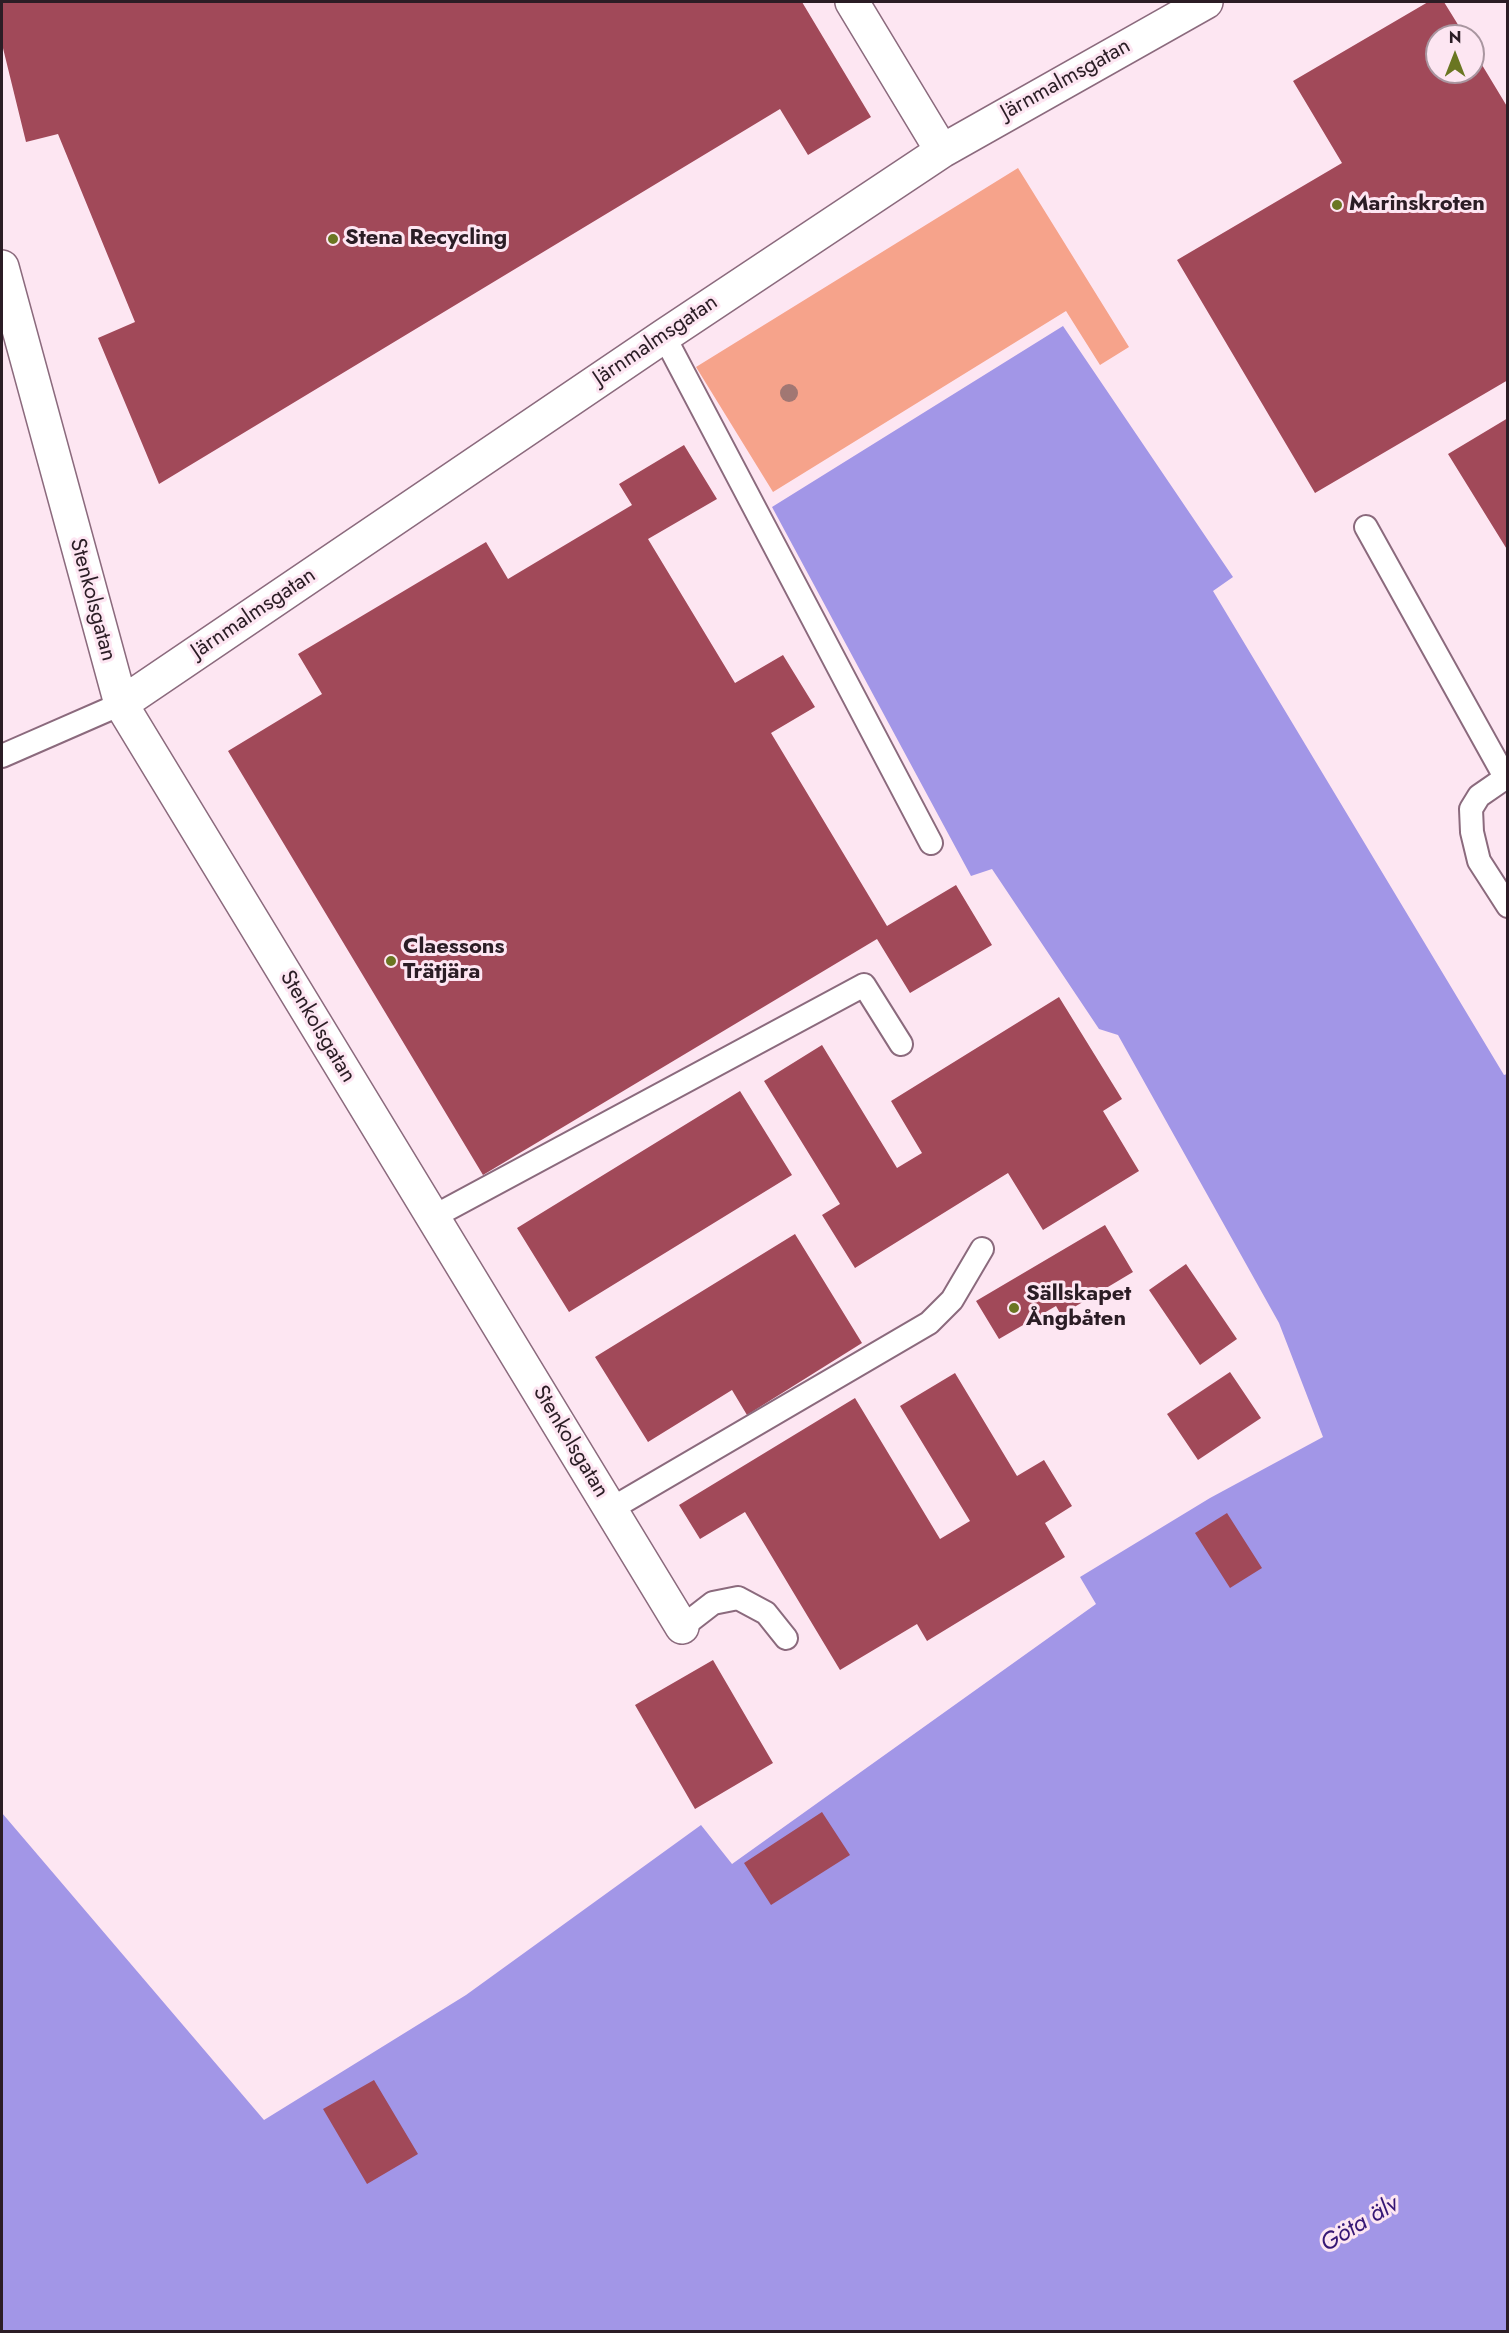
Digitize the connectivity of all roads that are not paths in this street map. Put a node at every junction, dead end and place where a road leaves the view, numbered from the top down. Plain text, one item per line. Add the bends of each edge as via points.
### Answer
1 (852, 2) edge
2 (1206, 2) edge
3 (942, 151) junction
4 (2, 267) edge
5 (664, 336) junction
6 (1366, 527) dead end
7 (121, 704) junction
8 (2, 756) edge
9 (1506, 777) edge
10 (931, 843) dead end
11 (1508, 906) edge
12 (901, 1044) dead end
13 (433, 1217) junction
14 (982, 1249) dead end
15 (611, 1509) junction
16 (682, 1627) joint
17 (786, 1638) dead end

1 - 3 street
2 - 3 street, Järnmalmsgatan
3 - 5 street, Järnmalmsgatan
4 - 7 street, Stenkolsgatan
5 - 7 street, Järnmalmsgatan
5 - 10 lane
6 - 9 lane
7 - 8 lane
7 - 13 street, Stenkolsgatan
9 - 11 lane via 1479,796 1471,809 1479,861
12 - 13 lane via 864,985
13 - 15 street, Stenkolsgatan
14 - 15 lane via 952,1300 929,1323
15 - 16 street, Stenkolsgatan
16 - 17 lane, Stenkolsgatan via 713,1603 738,1598 766,1613

